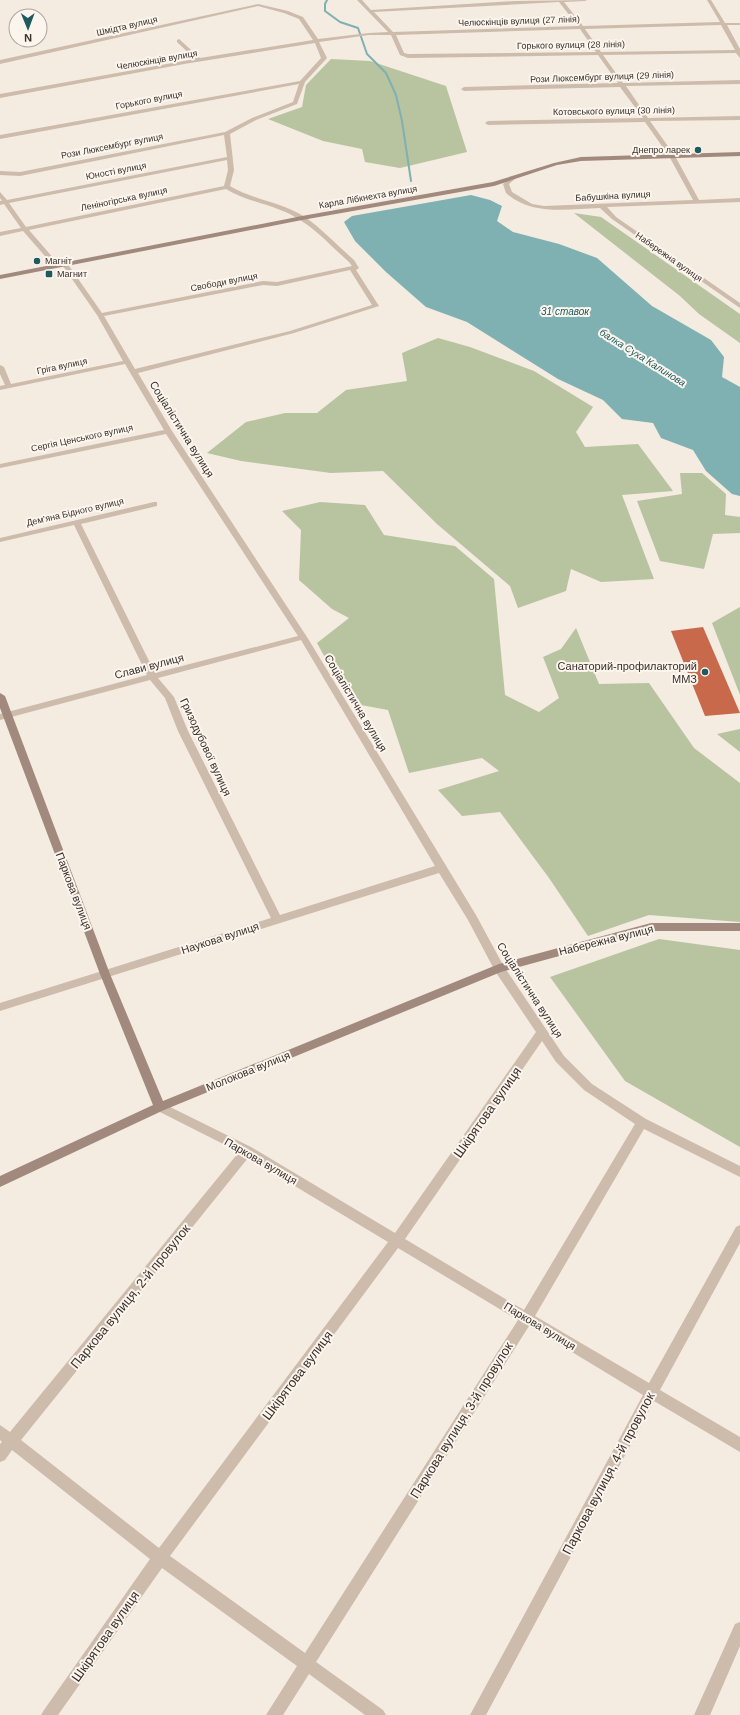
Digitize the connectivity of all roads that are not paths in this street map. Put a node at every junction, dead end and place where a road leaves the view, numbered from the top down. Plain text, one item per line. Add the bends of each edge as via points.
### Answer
1 (359, 0) edge
2 (560, 0) edge
3 (585, 0) edge
4 (709, 0) edge
5 (372, 11) junction
6 (724, 24) junction
7 (740, 24) edge
8 (581, 27) junction
9 (392, 32) junction
10 (179, 41) dead end
11 (316, 41) junction
12 (739, 52) edge
13 (599, 53) junction
14 (199, 60) junction
15 (0, 62) edge
16 (302, 82) junction
17 (740, 82) edge
18 (622, 85) junction
19 (464, 89) dead end
20 (0, 96) edge
21 (740, 118) edge
22 (647, 119) junction
23 (488, 124) dead end
24 (227, 133) junction
25 (0, 136) edge
26 (740, 154) edge
27 (672, 156) junction
28 (230, 158) junction
29 (0, 173) edge
30 (513, 178) junction
31 (226, 187) junction
32 (0, 194) edge
33 (740, 200) edge
34 (697, 201) junction
35 (3, 202) edge
36 (601, 205) junction
37 (302, 218) junction
38 (25, 230) junction
39 (0, 234) edge
40 (65, 264) junction
41 (352, 268) junction
42 (0, 277) edge
43 (740, 306) edge
44 (100, 315) junction
45 (127, 362) junction
46 (0, 367) edge
47 (134, 372) junction
48 (9, 386) junction
49 (0, 388) edge
50 (168, 431) junction
51 (0, 466) edge
52 (154, 504) dead end
53 (76, 522) junction
54 (0, 540) edge
55 (303, 638) junction
56 (152, 677) junction
57 (0, 696) edge
58 (4, 716) edge
59 (441, 868) junction
60 (277, 920) junction
61 (740, 927) edge
62 (499, 968) junction
63 (105, 974) junction
64 (0, 1007) edge
65 (542, 1032) junction
66 (160, 1107) junction
67 (642, 1122) junction
68 (247, 1151) junction
69 (740, 1172) edge
70 (0, 1182) edge
71 (740, 1231) edge
72 (396, 1241) junction
73 (527, 1317) junction
74 (651, 1393) junction
75 (0, 1432) edge
76 (12, 1440) junction
77 (740, 1445) edge
78 (0, 1455) edge
79 (160, 1558) junction
80 (740, 1629) edge
81 (307, 1664) junction
82 (49, 1715) edge
83 (274, 1715) edge
84 (378, 1715) edge
85 (478, 1715) edge
86 (702, 1715) edge

1 - 5 street
2 - 3 street
2 - 5 street
2 - 8 street
4 - 6 street
5 - 9 street
6 - 7 street, Челюскінців вулиця (27 лiнiя)
6 - 8 street, Челюскінців вулиця (27 лiнiя)
6 - 12 street
8 - 9 street, Челюскінців вулиця (27 лiнiя)
8 - 13 street
9 - 11 street, Челюскінців вулиця (27 лiнiя)
9 - 13 street, Горького вулиця (28 лiнiя) via 402,54 408,56
10 - 14 street
11 - 14 street, Челюскінців вулиця
11 - 15 street, Шмідта вулиця via 301,18 258,5
11 - 16 street via 324,58
12 - 13 street, Горького вулиця (28 лiнiя)
13 - 18 street
14 - 20 street, Челюскінців вулиця
16 - 24 street, Рози Люксембург вулиця via 295,103
16 - 25 street, Горького вулиця
17 - 18 street, Рози Люксембург вулиця (29 лiнiя)
18 - 19 street, Рози Люксембург вулиця (29 лiнiя)
18 - 22 street
21 - 22 street, Котовського вулиця (30 лiнiя)
22 - 23 street, Котовського вулиця (30 лiнiя)
22 - 27 street
24 - 28 street
24 - 29 street, Рози Люксембург вулиця via 20,174
26 - 27 street, Карла Лібкнехта вулиця
27 - 30 street, Карла Лібкнехта вулиця via 581,160 556,164
27 - 34 street
28 - 31 street via 231,170
28 - 35 street, Юності вулиця
30 - 36 street, Бабушкіна вулиця via 506,184 509,193 536,207 552,209
30 - 37 street, Карла Лібкнехта вулиця via 494,184
31 - 37 street
31 - 38 street, Леніногірська вулиця
32 - 35 street
33 - 34 street, Бабушкіна вулиця
34 - 36 street, Бабушкіна вулиця
35 - 38 street
36 - 43 street, Набережна вулиця via 614,218
37 - 40 street, Карла Лібкнехта вулиця
37 - 41 street via 352,262 356,268
38 - 39 street, Леніногірська вулиця
38 - 40 street via 53,262
40 - 42 street, Карла Лібкнехта вулиця
40 - 44 street, Соціалістична вулиця
41 - 44 street, Свободи вулиця via 277,284 263,282
41 - 47 street via 376,306 292,332
44 - 45 street, Соціалістична вулиця
45 - 47 street, Соціалістична вулиця
45 - 48 street, Гріга вулиця
46 - 48 street
47 - 50 street, Соціалістична вулиця
48 - 49 street, Гріга вулиця
50 - 51 street, Сергія Ценського вулиця
50 - 55 street, Соціалістична вулиця
52 - 53 street, Дем’яна Бідного вулиця
53 - 54 street, Дем’яна Бідного вулиця
53 - 56 street, Гризодубової вулиця
55 - 56 street, Слави вулиця
55 - 59 street, Соціалістична вулиця
56 - 58 street, Слави вулиця
56 - 60 street, Гризодубової вулиця via 169,697 183,731
57 - 58 street, Паркова вулиця
58 - 63 street, Паркова вулиця
59 - 60 street, Наукова вулиця
59 - 62 street, Соціалістична вулиця
60 - 63 street, Наукова вулиця
61 - 62 street, Набережна вулиця via 651,927
62 - 65 street, Соціалістична вулиця
62 - 66 street, Молокова вулиця
63 - 64 street, Наукова вулиця
63 - 66 street, Паркова вулиця
65 - 67 street, Соціалістична вулиця via 560,1060 588,1087
65 - 72 street, Шкірятова вулиця
66 - 68 street, Паркова вулиця
66 - 70 street, Молокова вулиця
67 - 69 street, Соціалістична вулиця
67 - 73 street, Паркова вулиця, 3-й провулок
68 - 72 street, Паркова вулиця
68 - 76 street, Паркова вулиця, 2-й провулок
71 - 74 street, Паркова вулиця, 4-й провулок
72 - 73 street, Паркова вулиця
72 - 79 street, Шкірятова вулиця
73 - 74 street, Паркова вулиця
73 - 81 street, Паркова вулиця, 3-й провулок
74 - 77 street, Паркова вулиця
74 - 85 street, Паркова вулиця, 4-й провулок
75 - 76 street
76 - 78 street, Паркова вулиця, 2-й провулок
76 - 79 street
79 - 81 street
79 - 82 street, Шкірятова вулиця
80 - 86 street
81 - 83 street, Паркова вулиця, 3-й провулок
81 - 84 street

